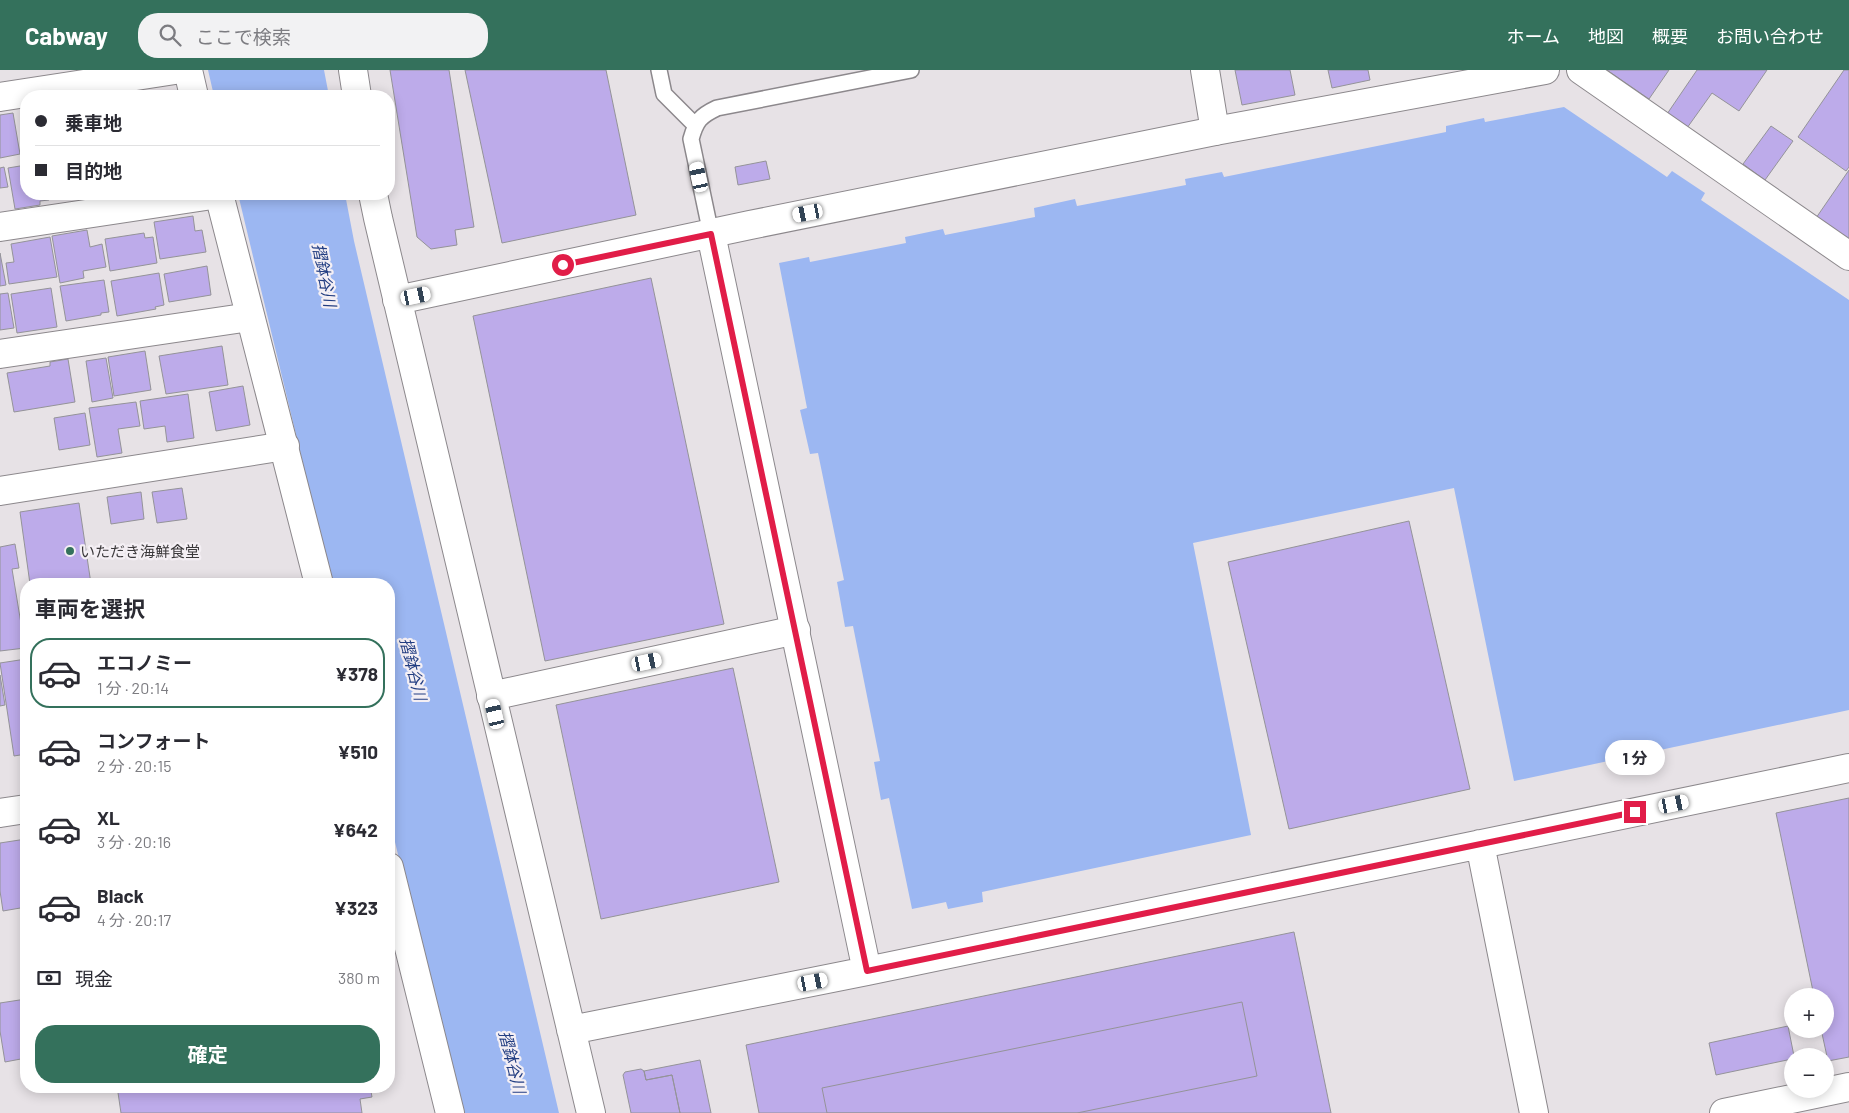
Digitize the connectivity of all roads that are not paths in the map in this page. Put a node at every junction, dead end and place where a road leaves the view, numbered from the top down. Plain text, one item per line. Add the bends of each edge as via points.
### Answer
1 (174, 70) edge
2 (188, 70) edge
3 (353, 70) edge
4 (659, 70) edge
5 (911, 70) edge
6 (1205, 70) edge
7 (1545, 70) edge
8 (1581, 70) edge
9 (1440, 80) edge
10 (45, 90) edge
11 (193, 90) edge
12 (356, 90) edge
13 (20, 94) edge
14 (0, 97) edge
15 (695, 125) junction
16 (1215, 131) junction
17 (179, 200) edge
18 (221, 200) edge
19 (374, 200) edge
20 (0, 227) edge
21 (711, 234) junction
22 (1849, 256) edge
23 (397, 300) junction
24 (250, 317) junction
25 (0, 354) edge
26 (285, 446) junction
27 (0, 491) edge
28 (318, 578) edge
29 (796, 630) junction
30 (491, 696) junction
31 (1849, 768) edge
32 (20, 810) edge
33 (0, 813) edge
34 (1480, 844) junction
35 (395, 891) edge
36 (867, 971) junction
37 (571, 1030) junction
38 (1849, 1087) edge
39 (450, 1113) edge
40 (591, 1113) edge
41 (1534, 1113) edge
42 (1724, 1113) edge

1 - 10 street
2 - 11 street
3 - 12 street
4 - 15 lane via 664,94
5 - 15 lane via 717,108 704,114
6 - 16 street
7 - 9 street
8 - 22 street
9 - 16 street
13 - 14 street
15 - 21 lane via 691,138
16 - 21 street
17 - 20 street
18 - 24 street
19 - 23 street
21 - 23 street
21 - 29 street
23 - 30 street
24 - 25 street
24 - 26 street
26 - 27 street
26 - 28 street
29 - 30 street
29 - 36 street
30 - 37 street
31 - 34 street
32 - 33 street
34 - 36 street
34 - 41 street
35 - 39 street
36 - 37 street
37 - 40 street
38 - 42 street

